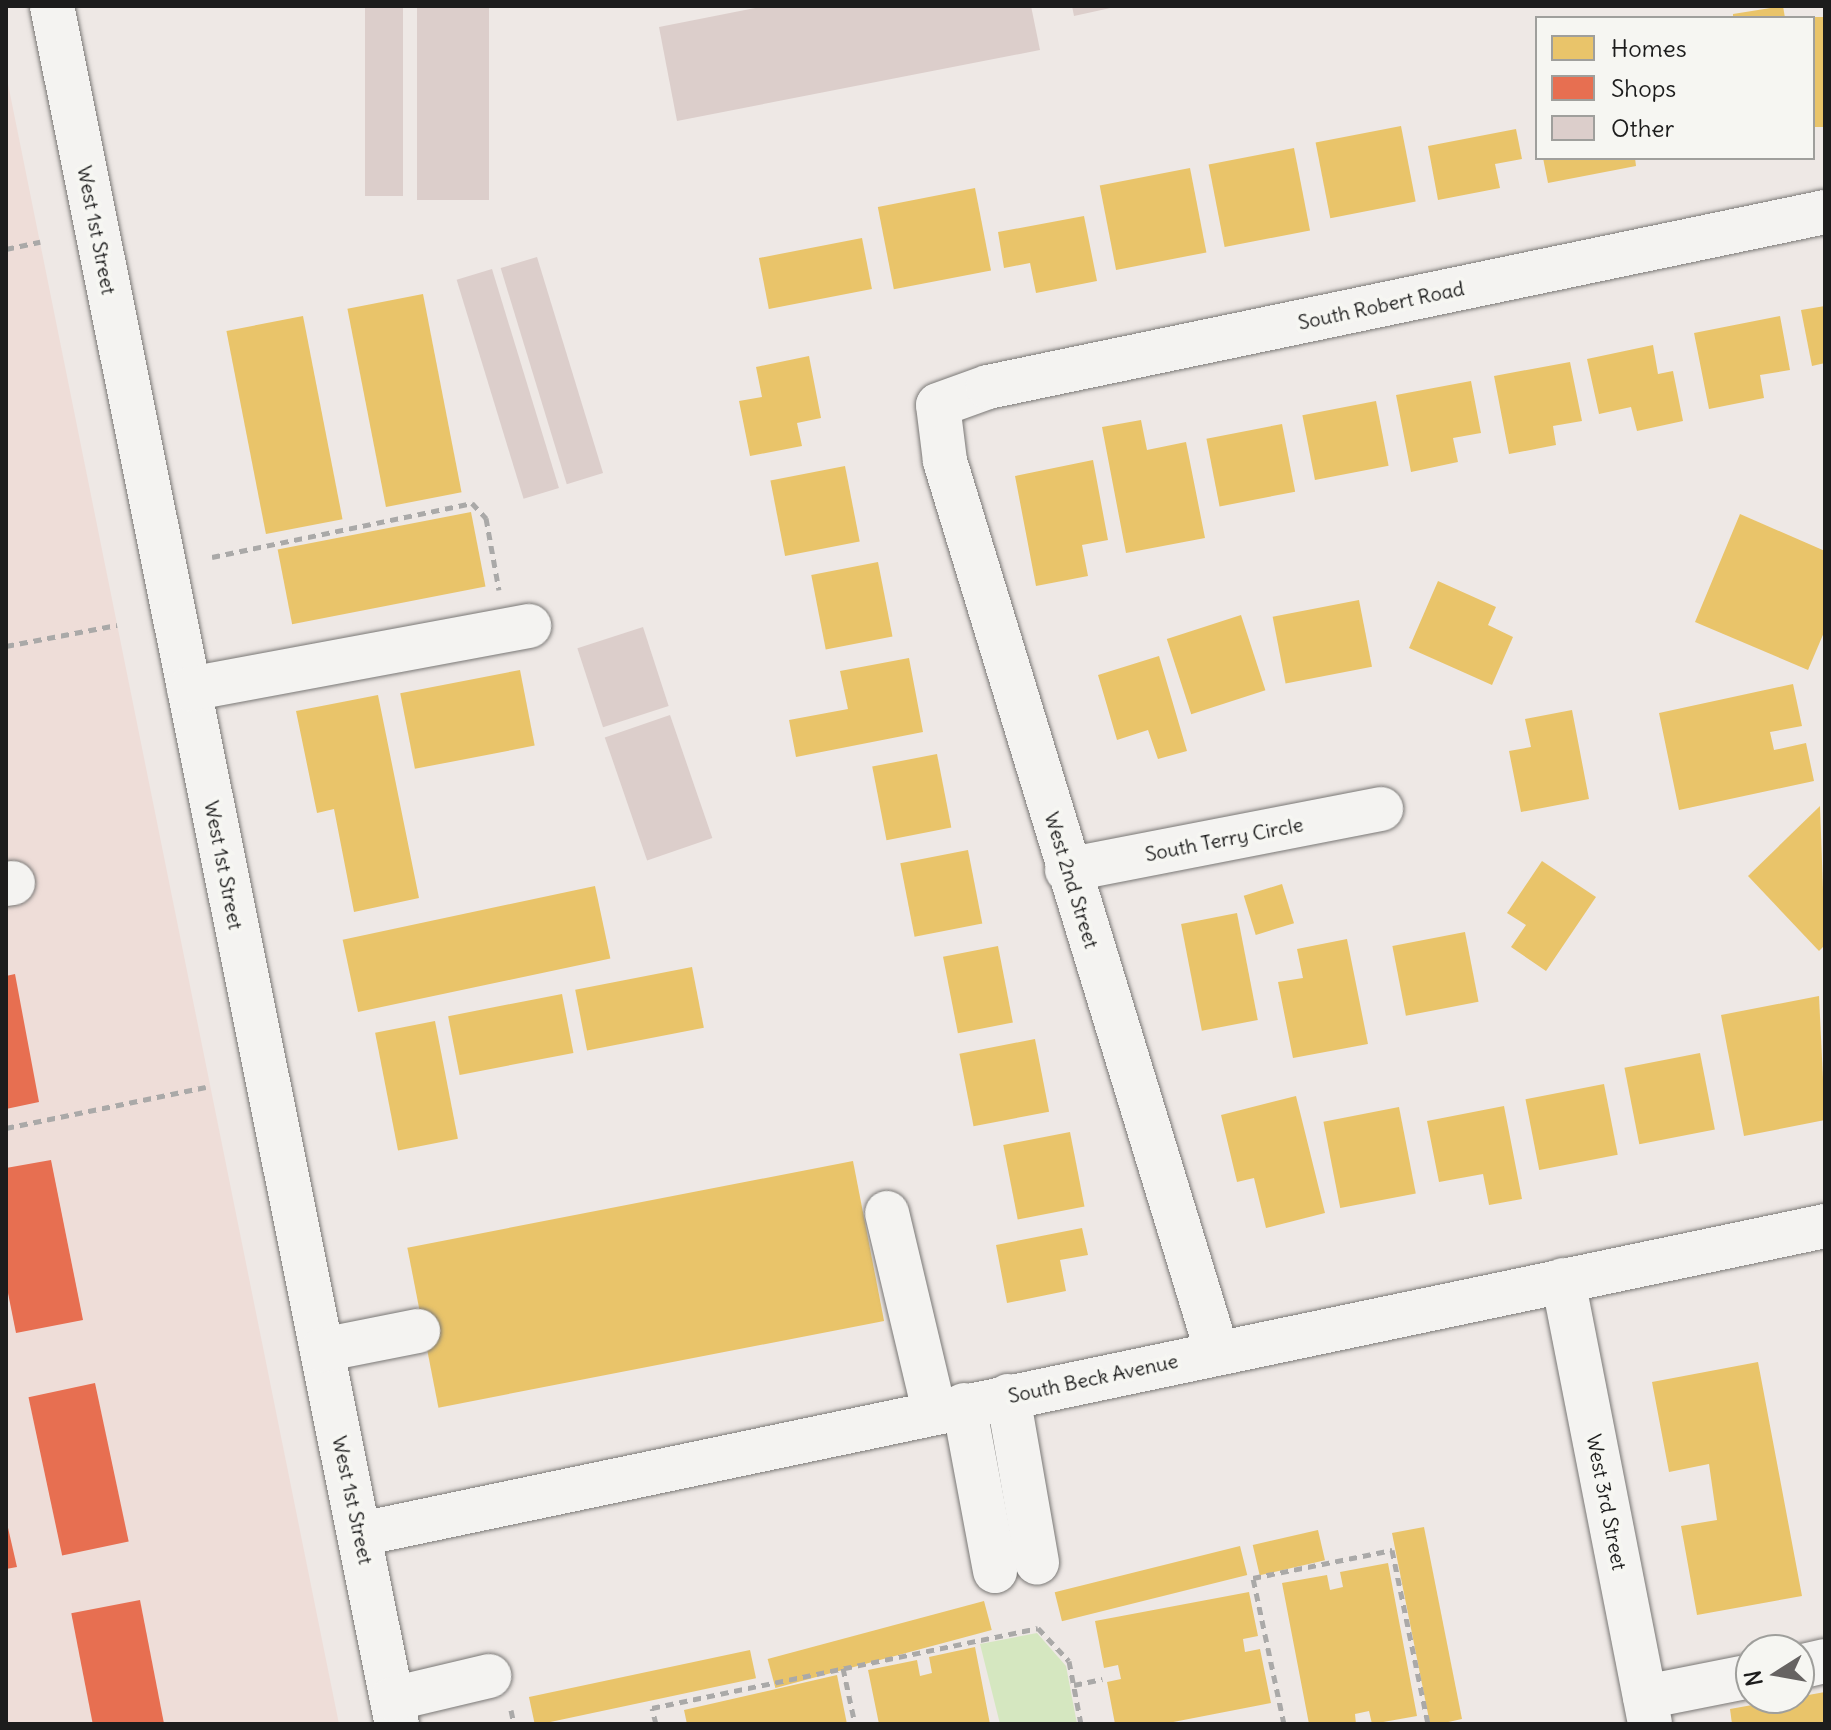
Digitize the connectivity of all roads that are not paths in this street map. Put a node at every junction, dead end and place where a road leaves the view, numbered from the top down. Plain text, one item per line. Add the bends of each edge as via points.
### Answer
1 (52, 6) edge
2 (1825, 212) edge
3 (938, 405) joint
4 (514, 611) road end
5 (189, 689) junction
6 (1381, 809) dead end
7 (1067, 870) junction
8 (887, 1213) dead end
9 (1825, 1226) edge
10 (1563, 1280) junction
11 (418, 1331) dead end
12 (322, 1350) junction
13 (1217, 1352) junction
14 (1008, 1396) junction
15 (949, 1408) junction
16 (361, 1534) junction
17 (1037, 1562) dead end
18 (995, 1571) dead end
19 (489, 1676) dead end
20 (1735, 1681) edge
21 (1648, 1711) edge
22 (394, 1712) edge

1 - 5 street, West 1st Street
2 - 3 street, South Robert Road via 988,387
3 - 7 street, West 2nd Street via 945,461
4 - 5 street
5 - 12 street, West 1st Street
6 - 7 street, South Terry Circle
7 - 13 street, West 2nd Street
8 - 15 street
9 - 10 street, South Beck Avenue
10 - 13 street, South Beck Avenue
10 - 21 street, West 3rd Street
11 - 12 street
12 - 16 street, West 1st Street
13 - 14 street, South Beck Avenue
14 - 15 street, South Beck Avenue
14 - 17 street
15 - 16 street, South Beck Avenue
15 - 18 street
16 - 22 street, West 1st Street
19 - 22 street
20 - 21 street

